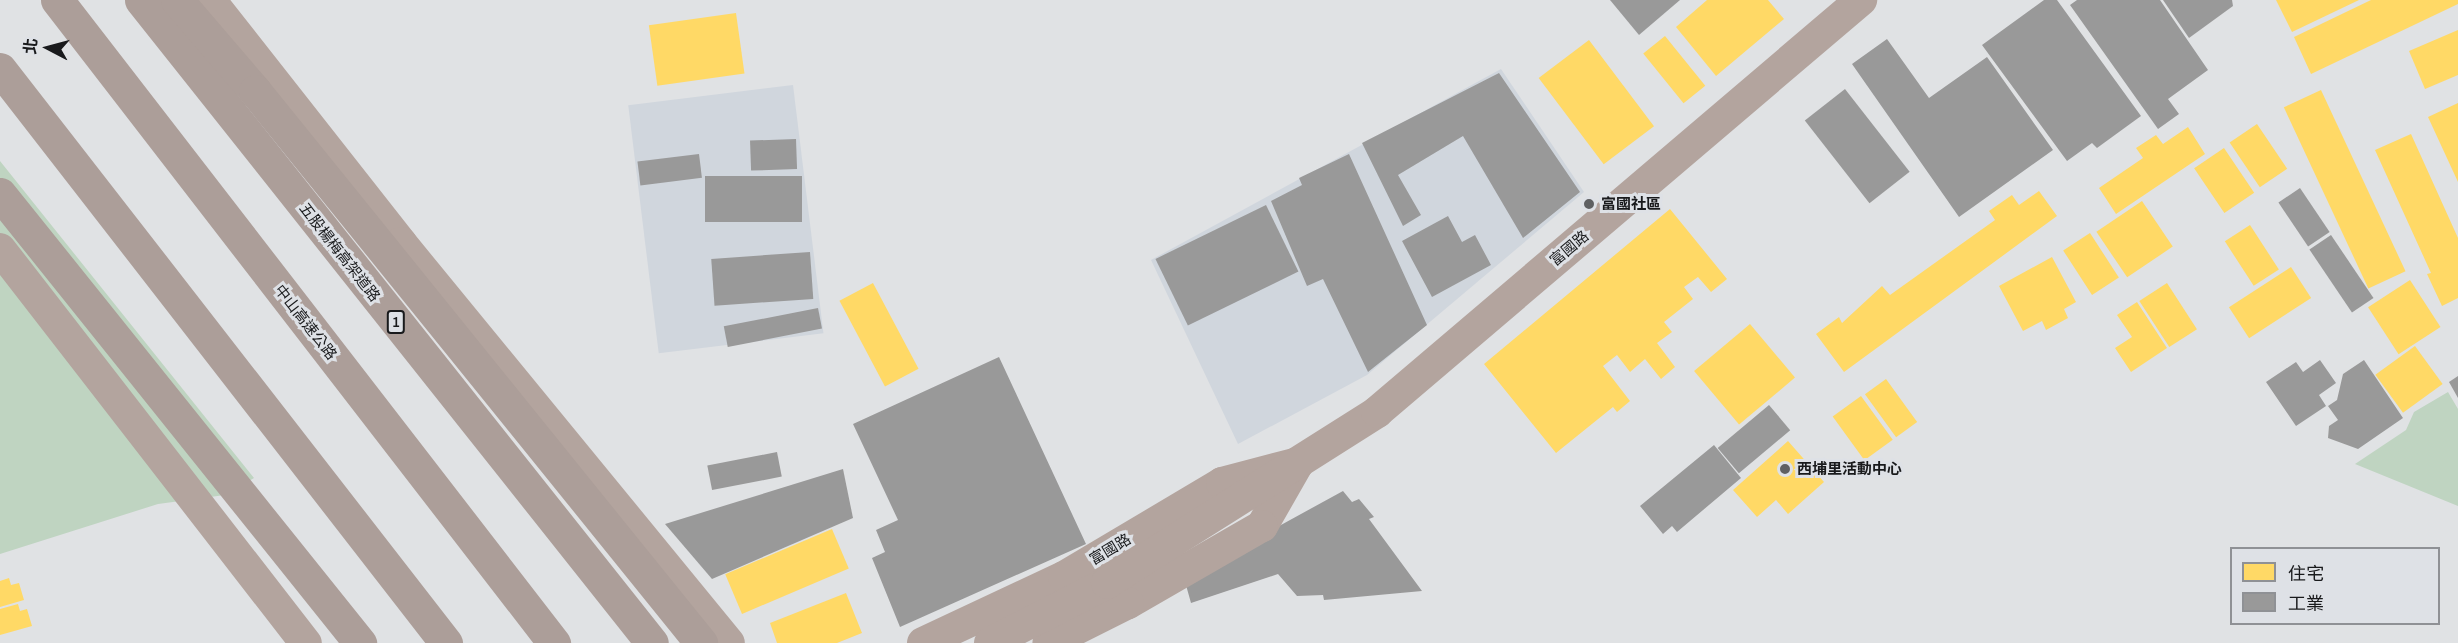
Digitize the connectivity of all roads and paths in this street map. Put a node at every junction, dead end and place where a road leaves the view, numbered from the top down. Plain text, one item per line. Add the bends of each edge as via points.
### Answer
1 (57, 0) edge
2 (141, 0) edge
3 (177, 0) edge
4 (210, 0) edge
5 (1861, 0) edge
6 (0, 69) edge
7 (0, 194) edge
8 (0, 249) edge
9 (1298, 463) junction
10 (1035, 636) edge
11 (306, 643) edge
12 (360, 643) edge
13 (446, 643) edge
14 (554, 643) edge
15 (652, 643) edge
16 (701, 643) edge
17 (729, 643) edge
18 (923, 643) edge
19 (990, 643) edge

1 - 14 highway, 中山高速公路
2 - 15 highway, 五股楊梅高架道路 / 1
3 - 16 highway
4 - 17 street via 401,243
5 - 9 street, 富國路 via 1377,412
6 - 13 highway
7 - 12 highway
8 - 11 street
9 - 10 street, 富國路 via 1116,578
9 - 18 street, 富國路 via 1222,483 1064,577
10 - 19 street, 富國路

